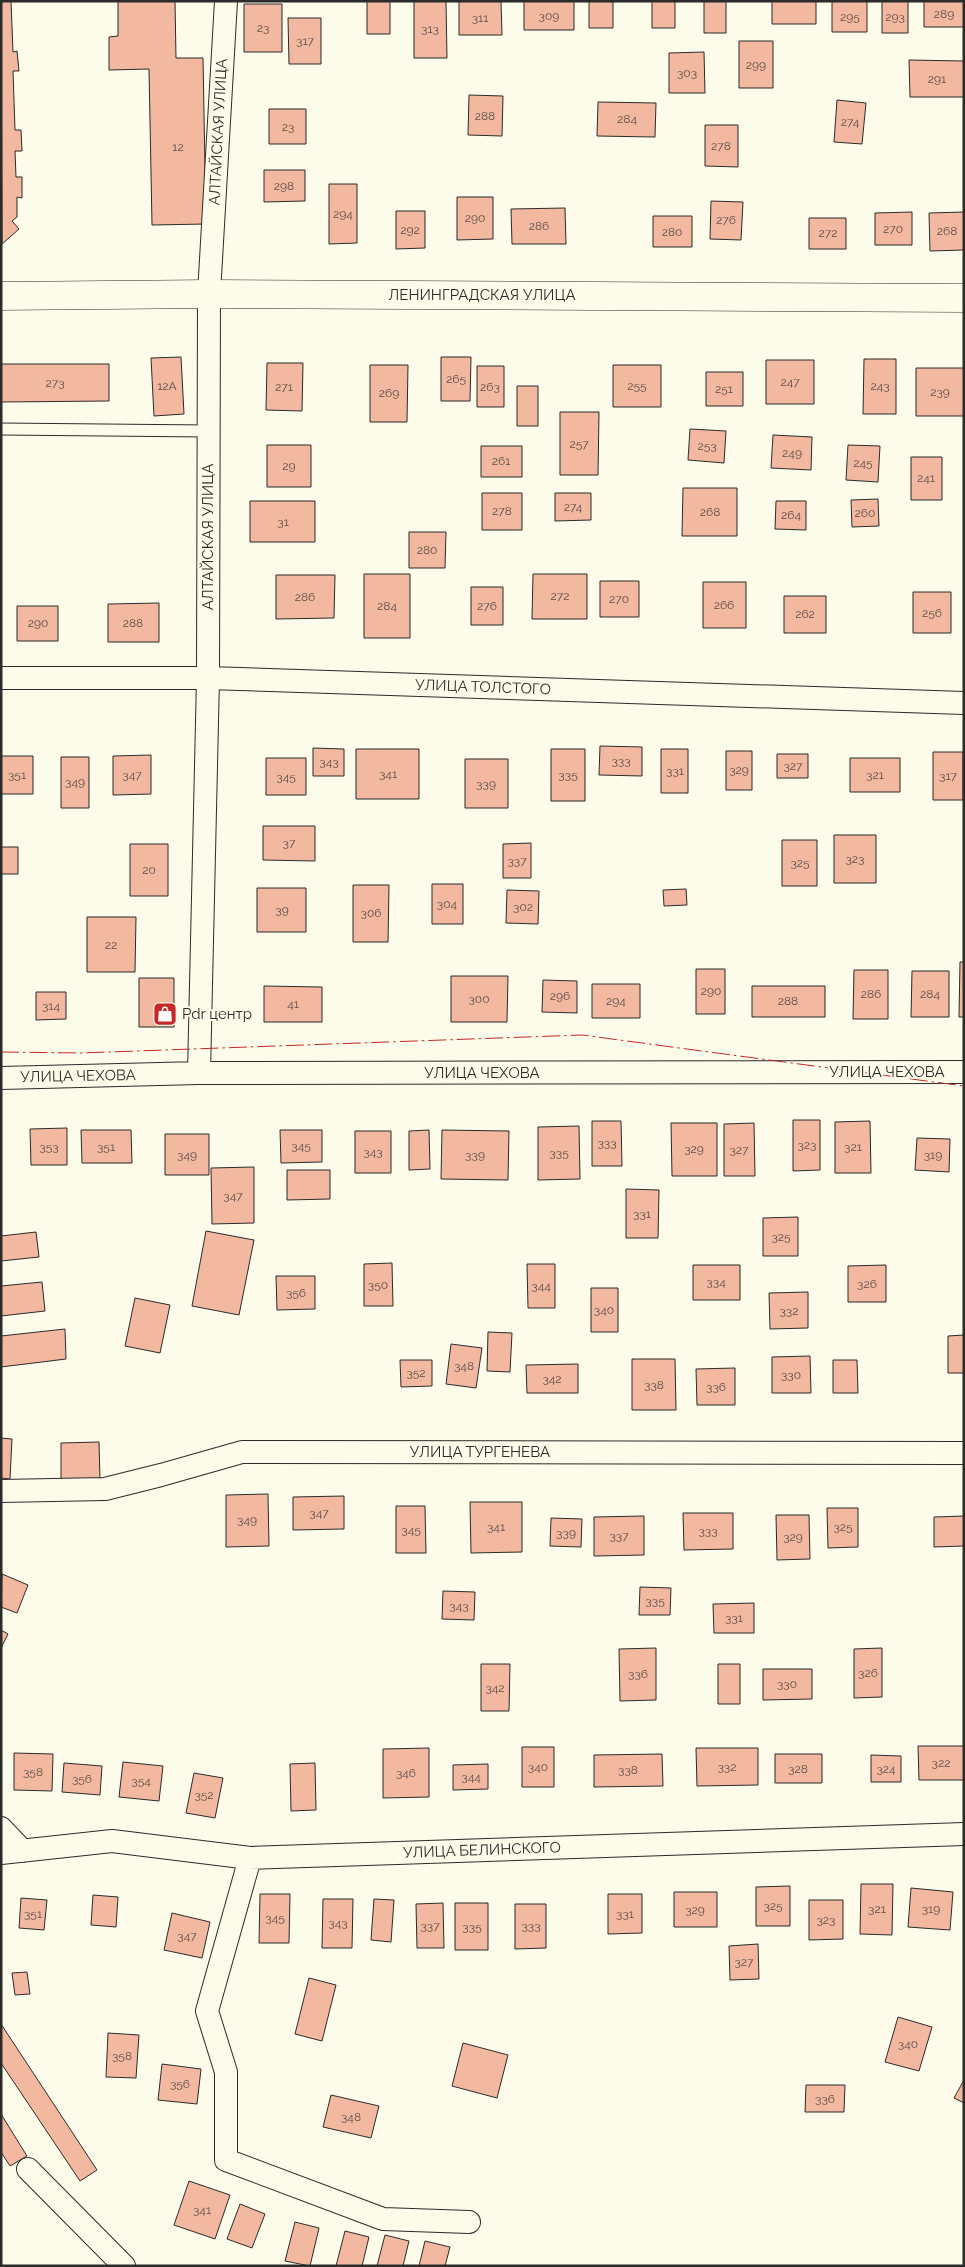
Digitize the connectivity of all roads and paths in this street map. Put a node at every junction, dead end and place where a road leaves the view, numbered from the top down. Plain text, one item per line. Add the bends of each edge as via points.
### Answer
1 (226, 1) edge
2 (209, 294) junction
3 (1, 296) edge
4 (964, 298) edge
5 (1, 429) edge
6 (208, 431) junction
7 (1, 678) edge
8 (208, 678) junction
9 (964, 703) edge
10 (964, 1072) edge
11 (199, 1073) junction
12 (1, 1078) edge
13 (964, 1452) edge
14 (1, 1492) edge
15 (1, 1828) edge
16 (964, 1834) edge
17 (12, 1852) edge
18 (250, 1858) junction
19 (28, 2169) dead end
20 (469, 2222) dead end
21 (124, 2266) edge

1 - 2 street, АЛТАЙСКАЯ УЛИЦА
2 - 3 street, ЛЕНИНГРАДСКАЯ УЛИЦА
2 - 4 street, ЛЕНИНГРАДСКАЯ УЛИЦА
2 - 6 street, АЛТАЙСКАЯ УЛИЦА
5 - 6 lane
6 - 8 street, АЛТАЙСКАЯ УЛИЦА
7 - 8 street, УЛИЦА ТОЛСТОГО
8 - 9 street, УЛИЦА ТОЛСТОГО
8 - 11 street, АЛТАЙСКАЯ УЛИЦА
10 - 11 street, УЛИЦА ЧЕХОВА
11 - 12 street, УЛИЦА ЧЕХОВА
13 - 14 street, УЛИЦА ТУРГЕНЕВА via 242,1452 105,1489
15 - 17 street
16 - 18 street, УЛИЦА БЕЛИНСКОГО
17 - 18 street, УЛИЦА БЕЛИНСКОГО via 112,1841
18 - 20 street via 206,2011 226,2072 226,2160 383,2219
19 - 21 street

